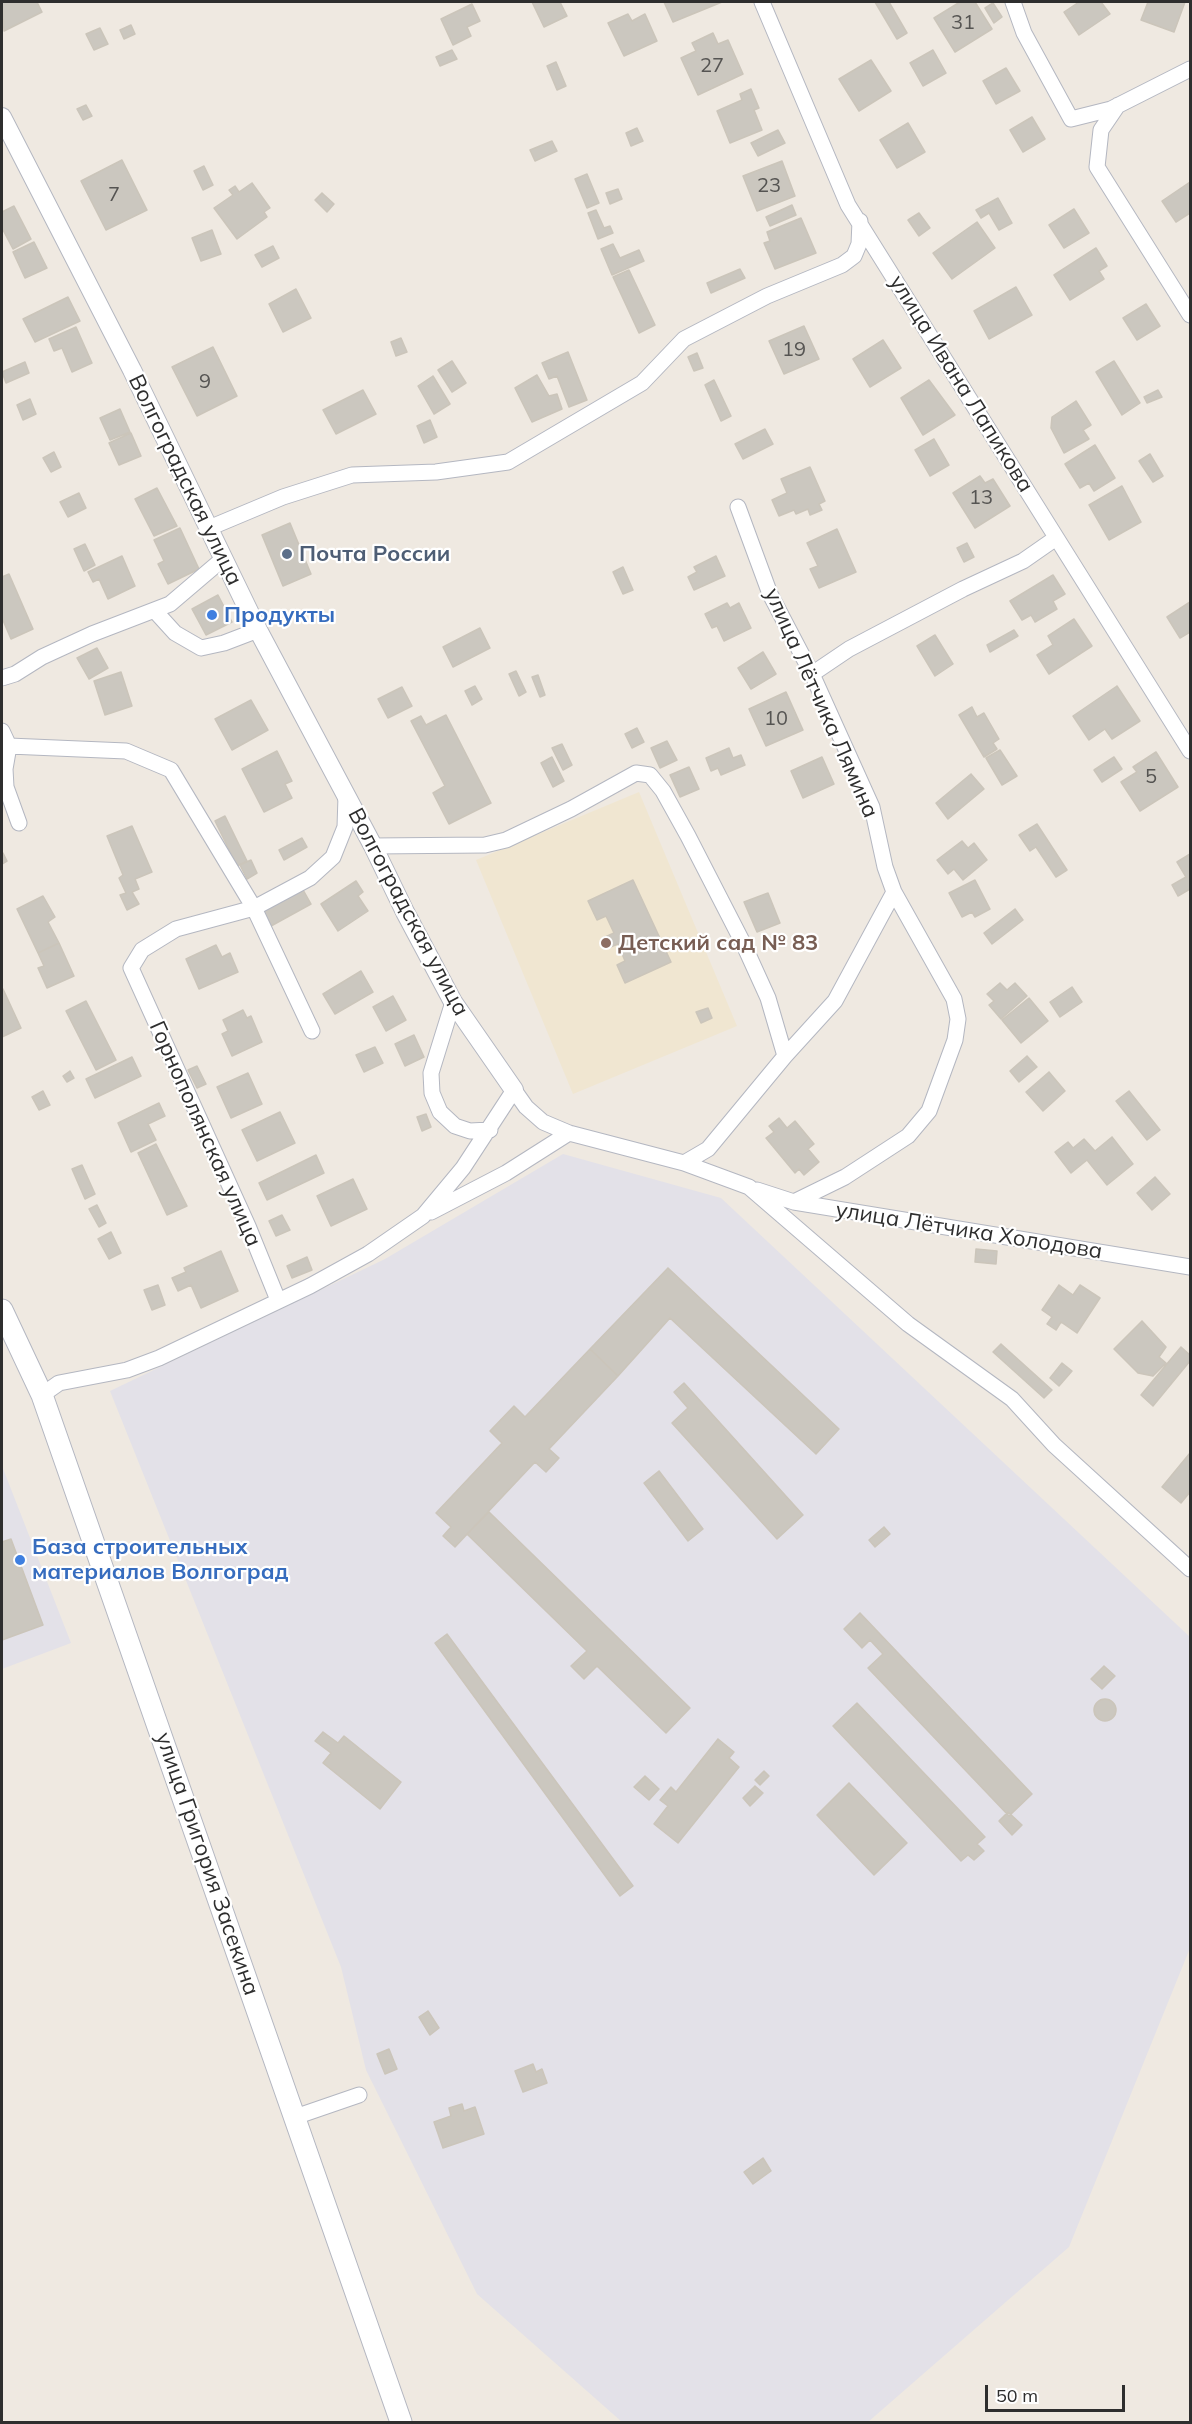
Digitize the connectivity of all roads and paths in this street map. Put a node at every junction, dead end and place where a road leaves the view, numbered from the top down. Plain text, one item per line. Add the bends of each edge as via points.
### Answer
1 (762, 2) edge
2 (1013, 2) edge
3 (1191, 69) edge
4 (1119, 105) junction
5 (2, 117) edge
6 (860, 221) junction
7 (842, 265) junction
8 (892, 273) junction
9 (1191, 315) edge
10 (738, 507) dead end
11 (208, 528) junction
12 (1056, 538) junction
13 (224, 558) junction
14 (155, 611) junction
15 (258, 630) junction
16 (812, 674) junction
17 (2, 678) edge
18 (2, 731) edge
19 (9, 746) junction
20 (1191, 751) edge
21 (346, 796) junction
22 (19, 823) dead end
23 (373, 846) junction
24 (894, 892) junction
25 (254, 908) junction
26 (453, 1002) junction
27 (312, 1031) dead end
28 (785, 1056) junction
29 (514, 1090) junction
30 (490, 1130) junction
31 (569, 1133) junction
32 (684, 1163) junction
33 (749, 1187) junction
34 (794, 1202) junction
35 (423, 1216) junction
36 (1191, 1267) edge
37 (278, 1300) junction
38 (2, 1310) edge
39 (42, 1395) junction
40 (1191, 1569) edge
41 (359, 2095) dead end
42 (296, 2116) junction
43 (401, 2422) edge

1 - 6 street, улица Ивана Лапикова via 838,184
2 - 4 street via 1024,33 1071,119
3 - 4 street
4 - 9 street via 1101,130 1097,167
5 - 11 street, Волгоградская улица
6 - 7 street via 859,244 854,256
6 - 8 street, улица Ивана Лапикова
7 - 8 street via 876,260
7 - 11 street via 767,296 684,339 642,383 508,462 436,472 352,475
8 - 12 street, улица Ивана Лапикова
10 - 16 street, улица Лётчика Лямина via 770,594
11 - 13 street, Волгоградская улица
12 - 16 street via 1023,561 859,644
12 - 20 street, улица Ивана Лапикова
13 - 14 street via 170,604
13 - 15 street, Волгоградская улица
14 - 15 street via 175,633 201,648
14 - 17 street via 92,634
15 - 21 street, Волгоградская улица
16 - 24 street, улица Лётчика Лямина via 872,807
18 - 19 street
19 - 22 street via 6,787
19 - 25 street via 126,751 171,770
21 - 23 street, Волгоградская улица
21 - 25 street via 345,827 333,857 310,878
23 - 26 street, Волгоградская улица
23 - 28 street via 484,845 506,840 636,773 650,775 663,790 743,943 768,998
24 - 28 street via 835,1001
24 - 34 street, улица Лётчика Лямина via 954,999 958,1019 955,1040 929,1111 908,1136 845,1177
25 - 27 street
25 - 37 street, Горнополянская улица via 176,929 142,950 131,968
26 - 29 street, Волгоградская улица
26 - 30 street via 431,1073 432,1093 440,1112 455,1126 470,1131
28 - 32 street via 708,1149
29 - 30 street
29 - 31 street, улица Лётчика Холодова via 543,1122
30 - 35 street
31 - 32 street, улица Лётчика Холодова
31 - 35 street via 506,1173
32 - 33 street, улица Лётчика Холодова
33 - 34 street, улица Лётчика Холодова
33 - 40 street via 908,1324 1012,1399 1054,1445
34 - 36 street, улица Лётчика Холодова
35 - 37 street via 368,1254
37 - 39 street via 159,1358 127,1370 59,1383
38 - 39 main road, улица Григория Засекина
39 - 42 main road, улица Григория Засекина
41 - 42 street
42 - 43 main road, улица Григория Засекина

